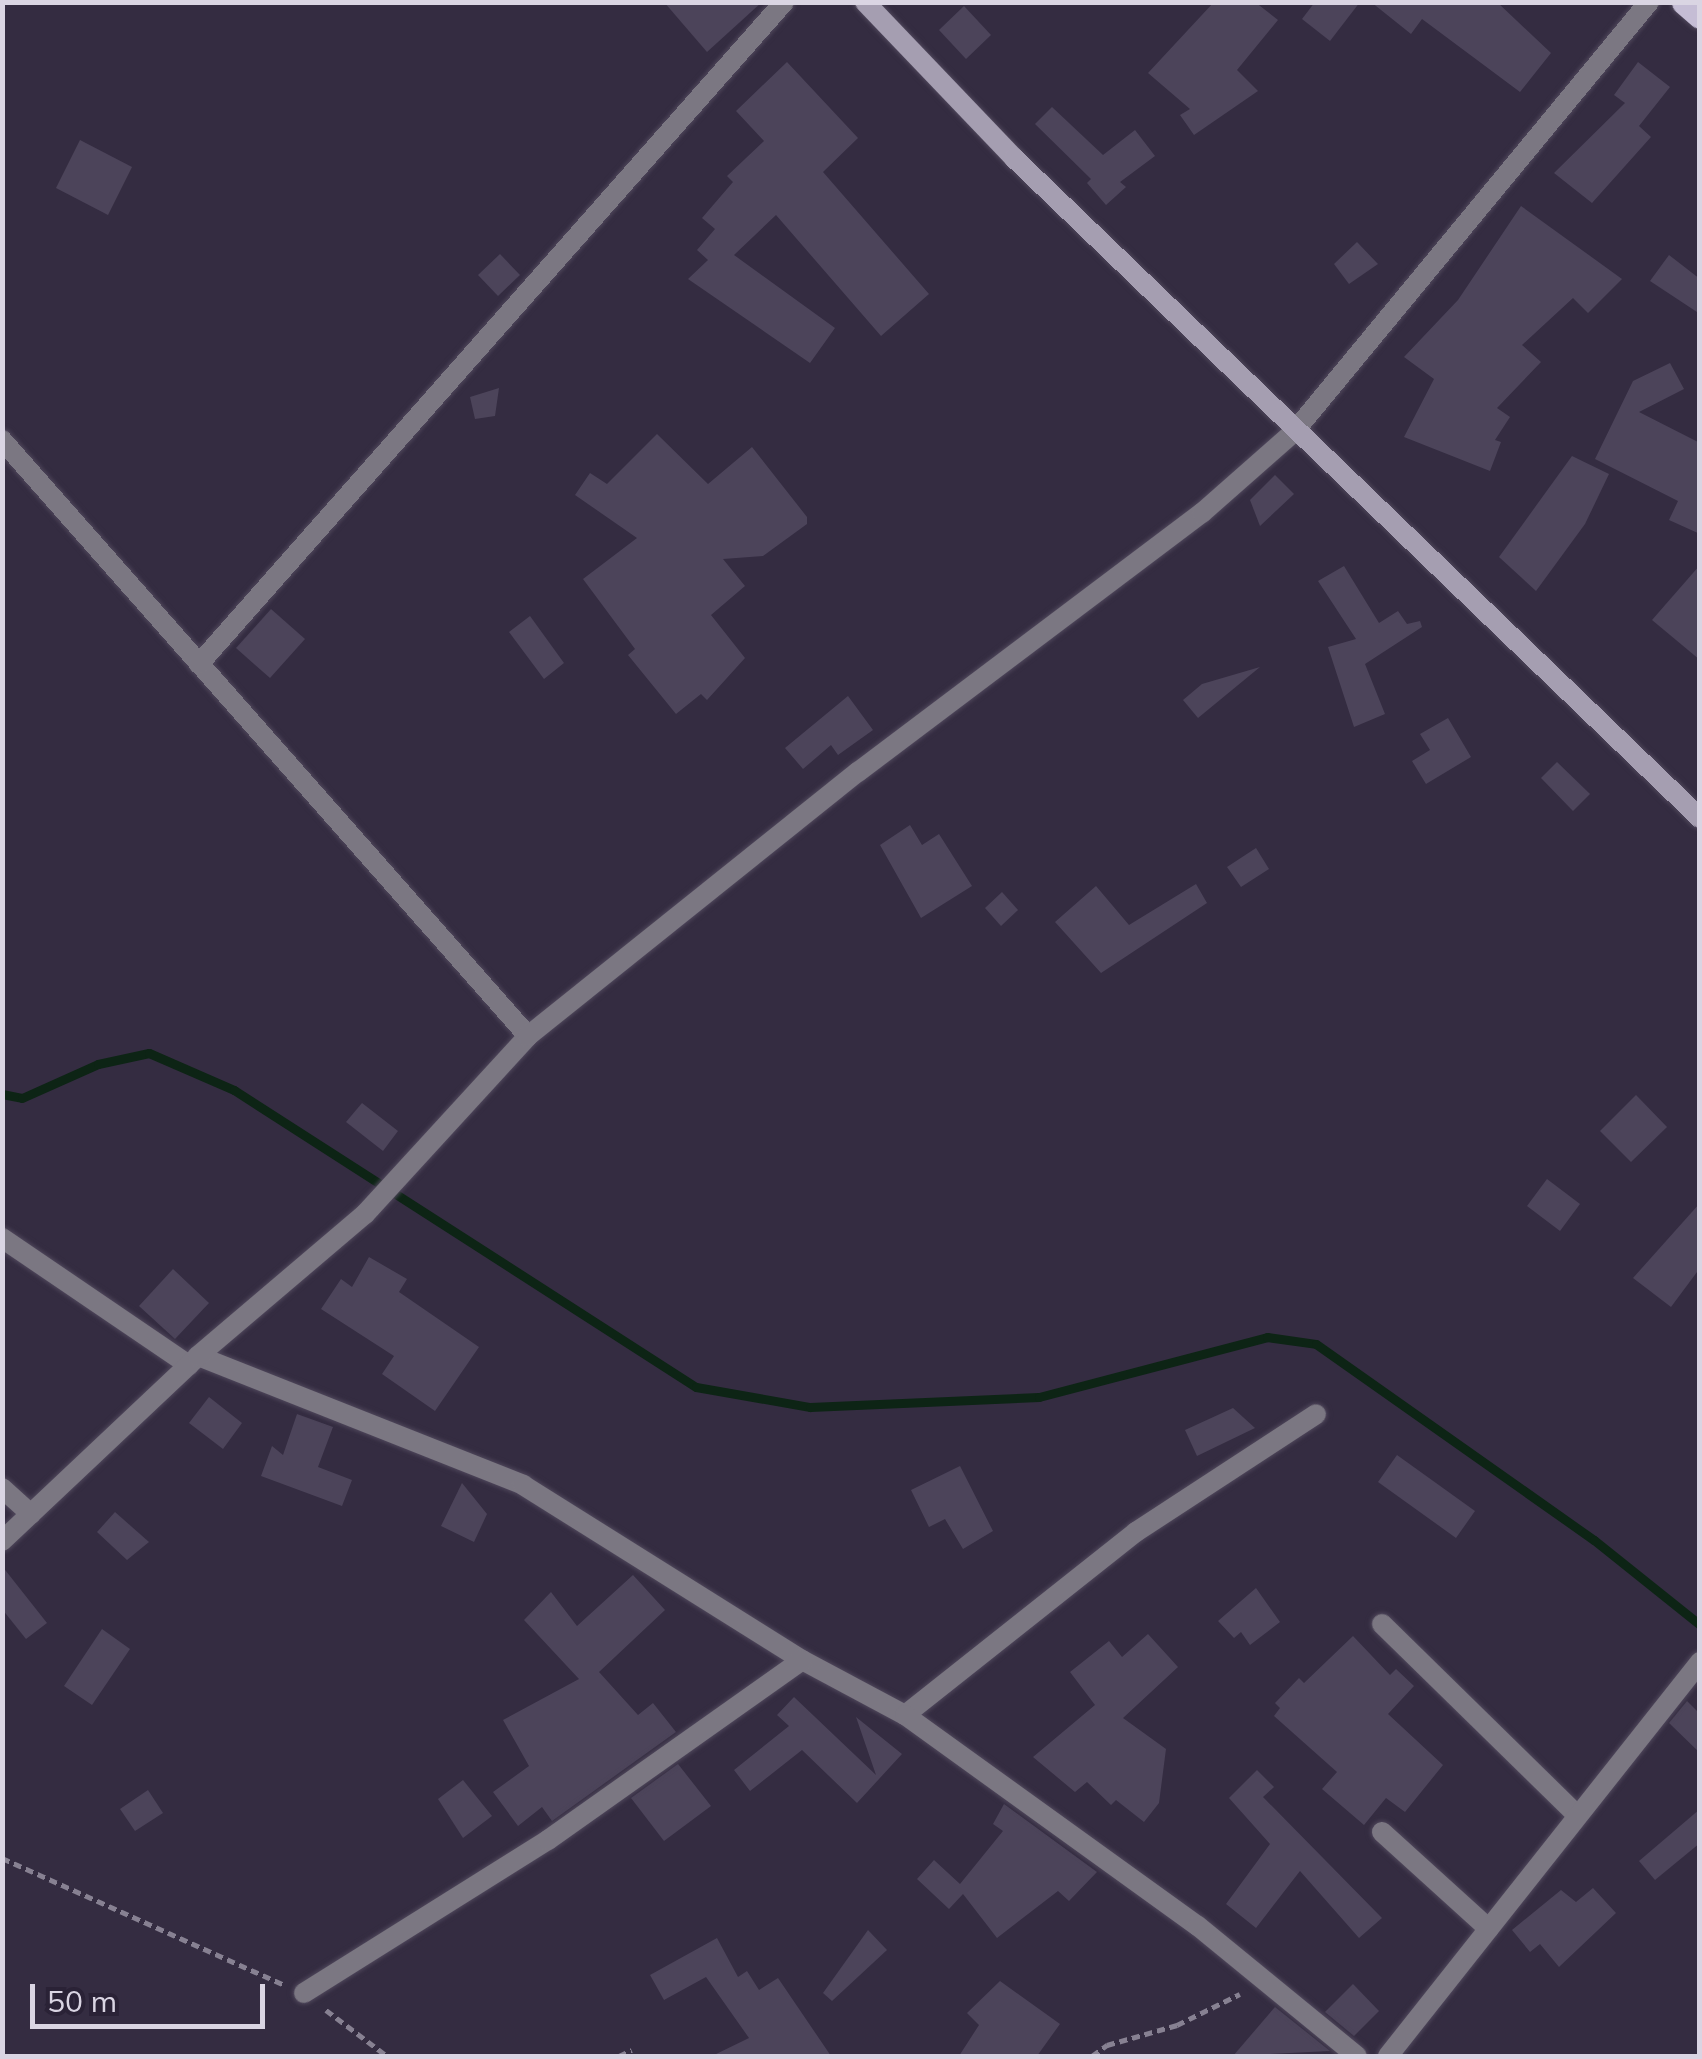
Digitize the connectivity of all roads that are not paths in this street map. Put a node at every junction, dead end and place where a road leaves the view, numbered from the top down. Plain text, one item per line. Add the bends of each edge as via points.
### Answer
1 (784, 2) edge
2 (865, 2) edge
3 (1649, 2) edge
4 (1684, 2) edge
5 (1700, 16) edge
6 (1294, 432) junction
7 (2, 440) edge
8 (200, 664) junction
9 (1700, 818) edge
10 (528, 1036) junction
11 (2, 1238) edge
12 (194, 1360) junction
13 (1316, 1414) dead end
14 (2, 1488) edge
15 (31, 1514) junction
16 (2, 1540) edge
17 (1382, 1624) dead end
18 (802, 1660) junction
19 (1700, 1662) edge
20 (905, 1715) junction
21 (1576, 1814) junction
22 (1382, 1832) dead end
23 (1489, 1929) junction
24 (304, 1993) road end
25 (1357, 2056) edge
26 (1388, 2056) edge

1 - 8 street
2 - 6 main road
3 - 6 street
4 - 5 main road
6 - 9 main road
6 - 10 street via 1202,513 858,772
7 - 8 street
8 - 10 street
10 - 12 street via 365,1214
11 - 12 street
12 - 15 street
12 - 18 street via 524,1485
13 - 20 street via 1136,1532
14 - 15 street
15 - 16 street
17 - 21 street
18 - 20 street
18 - 24 street via 548,1840
19 - 21 street
20 - 25 street
21 - 23 street
22 - 23 street
23 - 26 street

